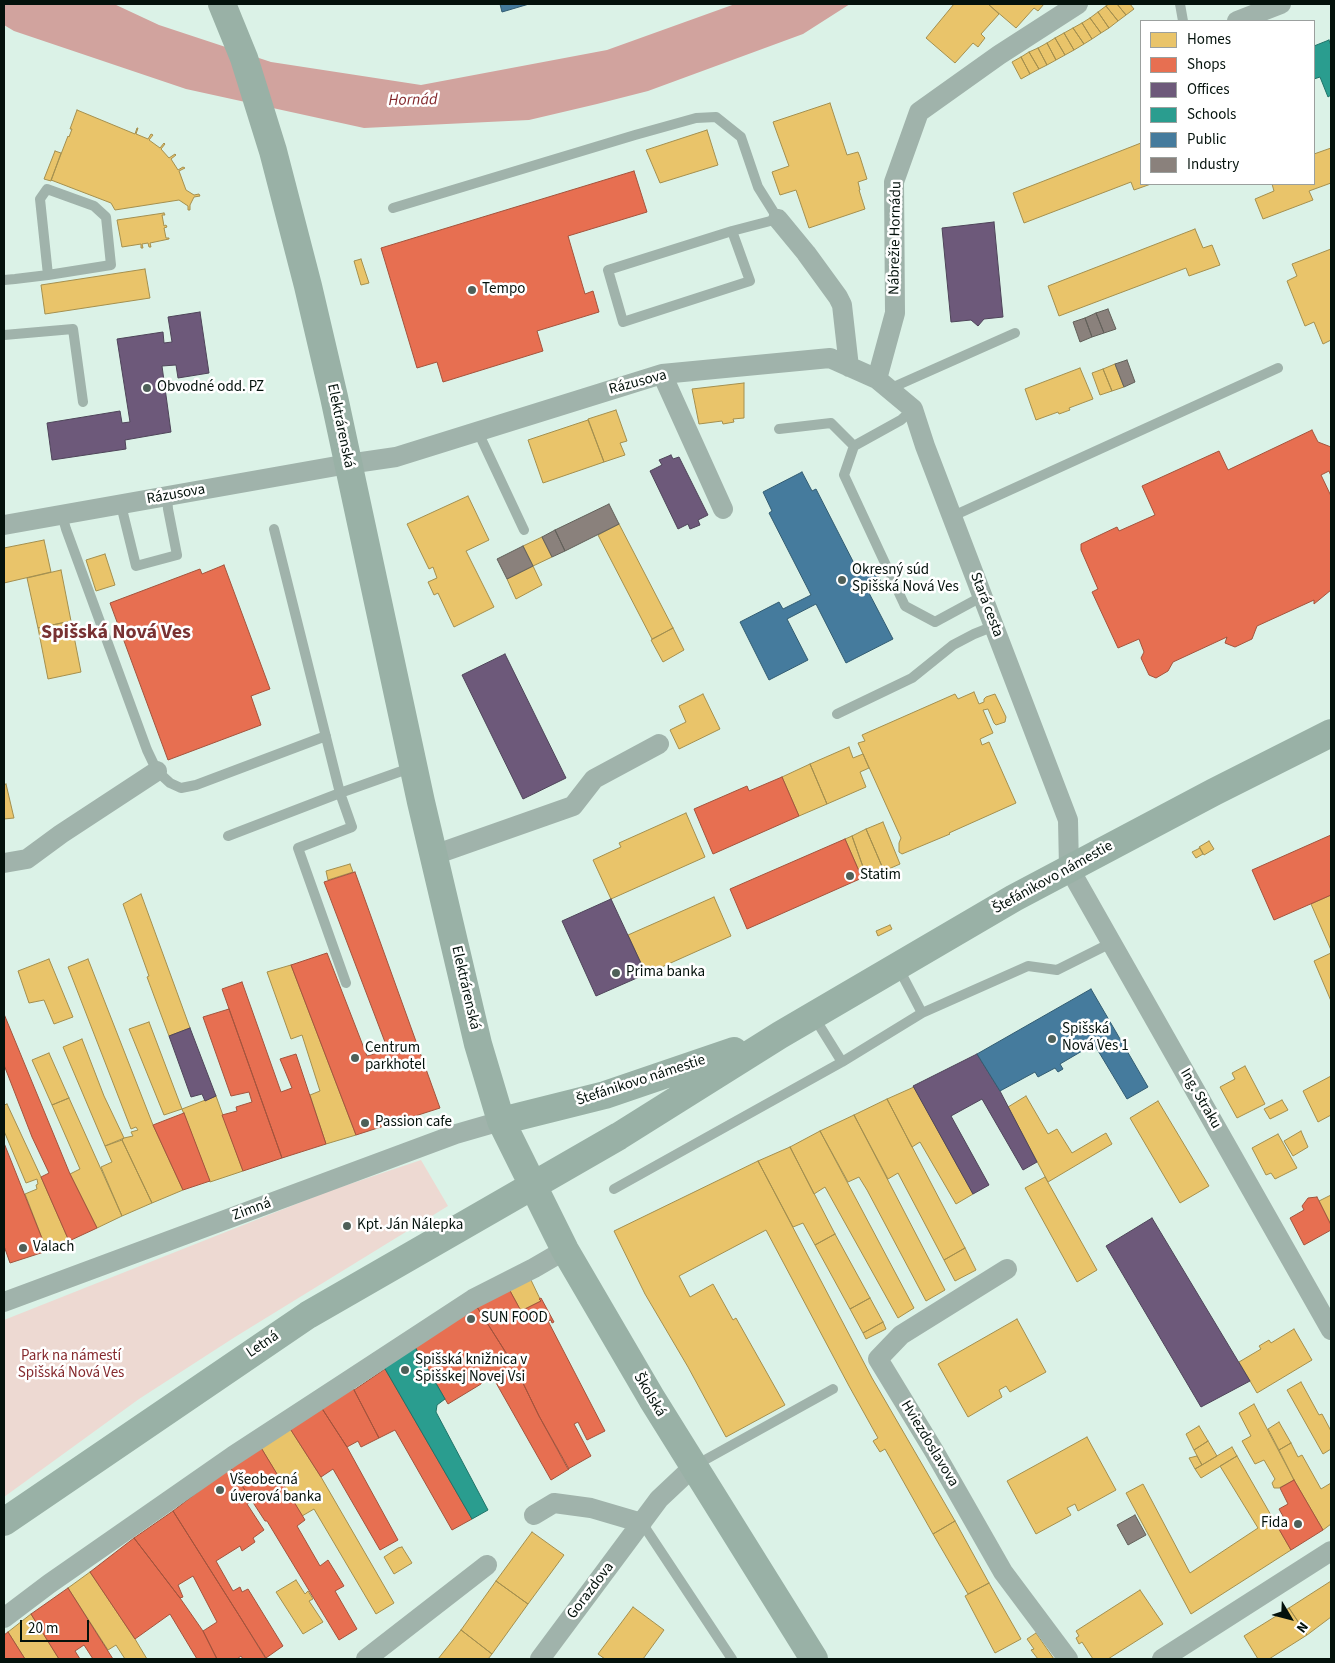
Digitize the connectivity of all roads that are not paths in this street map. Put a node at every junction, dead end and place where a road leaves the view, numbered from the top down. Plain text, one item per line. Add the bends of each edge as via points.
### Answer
1 (1078, 4) edge
2 (1180, 4) edge
3 (1282, 4) edge
4 (224, 6) edge
5 (1183, 20) edge
6 (1240, 20) edge
7 (393, 208) dead end
8 (778, 219) junction
9 (732, 231) junction
10 (48, 274) junction
11 (4, 280) edge
12 (1015, 333) dead end
13 (4, 335) edge
14 (848, 367) junction
15 (1278, 368) dead end
16 (662, 374) junction
17 (883, 384) junction
18 (82, 402) dead end
19 (914, 409) junction
20 (779, 429) dead end
21 (478, 432) junction
22 (854, 446) junction
23 (348, 464) junction
24 (167, 497) junction
25 (121, 505) junction
26 (723, 509) dead end
27 (62, 515) junction
28 (953, 516) junction
29 (4, 525) edge
30 (274, 529) dead end
31 (524, 530) dead end
32 (983, 596) junction
33 (994, 626) junction
34 (837, 714) dead end
35 (1331, 733) edge
36 (326, 736) junction
37 (659, 744) dead end
38 (414, 767) junction
39 (157, 771) junction
40 (340, 792) junction
41 (228, 836) dead end
42 (434, 855) junction
43 (4, 864) edge
44 (1069, 868) junction
45 (1112, 943) junction
46 (897, 966) junction
47 (346, 983) dead end
48 (922, 1013) junction
49 (813, 1016) junction
50 (780, 1035) junction
51 (842, 1062) junction
52 (501, 1121) junction
53 (532, 1185) junction
54 (614, 1189) dead end
55 (565, 1250) junction
56 (1006, 1269) dead end
57 (4, 1302) edge
58 (1331, 1330) edge
59 (833, 1389) dead end
60 (693, 1467) junction
61 (534, 1516) dead end
62 (4, 1522) edge
63 (642, 1523) junction
64 (1331, 1551) edge
65 (487, 1565) dead end
66 (4, 1618) edge
67 (366, 1659) edge
68 (540, 1659) edge
69 (732, 1659) edge
70 (814, 1659) edge
71 (1068, 1659) edge
72 (1162, 1659) edge

1 - 17 street, Nábrežie Hornádu via 919,112 894,182 895,313
2 - 5 lane
3 - 6 street
4 - 23 street, Elektrárenská via 273,151 308,286
7 - 8 lane via 635,135 696,118 716,117 741,137 758,187
8 - 9 lane
8 - 14 street via 838,297 842,306
9 - 9 lane via 608,270 623,322 750,281
10 - 10 lane via 111,265 106,217 94,206 47,189 40,199
10 - 11 lane
12 - 17 lane
13 - 18 lane via 73,329
14 - 16 street, Rázusova via 830,358
14 - 17 street
15 - 28 lane
16 - 21 street, Rázusova
16 - 26 street
17 - 19 street
19 - 22 lane via 901,420
19 - 28 street, Stará cesta
20 - 22 lane via 830,422
21 - 23 street, Rázusova via 396,457
21 - 31 lane
22 - 32 lane via 844,475 906,606 934,622
23 - 24 street, Rázusova
23 - 38 street, Elektrárenská
24 - 25 street, Rázusova
24 - 25 lane via 177,555 136,566
25 - 27 street, Rázusova
27 - 29 street, Rázusova
27 - 39 lane
28 - 32 street, Stará cesta
30 - 36 lane
32 - 33 street, Stará cesta
33 - 34 lane via 953,645 912,678
33 - 44 street, Stará cesta via 1068,820
35 - 44 street, Štefánikovo námestie
36 - 39 lane via 196,785 181,788
36 - 40 lane
37 - 42 street via 594,779 573,806
38 - 40 lane
38 - 42 street, Elektrárenská
39 - 43 street via 27,859
40 - 41 lane
40 - 47 lane via 352,827 298,848
42 - 52 street, Elektrárenská via 478,1044
44 - 45 street, Ing. Straku
44 - 46 street, Štefánikovo námestie
45 - 48 lane via 1057,970 1028,966
45 - 58 street, Ing. Straku
46 - 48 lane
46 - 49 street, Štefánikovo námestie
48 - 51 lane
49 - 50 street, Štefánikovo námestie
49 - 51 lane
50 - 52 street, Štefánikovo námestie via 606,1095
50 - 53 street, Štefánikovo námestie via 619,1136
51 - 54 lane
52 - 53 street, Školská
52 - 57 street, Zimná via 456,1134
53 - 55 street, Školská
53 - 62 street, Letná via 308,1315
55 - 60 street, Školská
55 - 66 street via 473,1299 233,1456
56 - 71 street, Hviezdoslavova via 900,1335 878,1359 1004,1572
59 - 60 lane
60 - 63 street, Gorazdova via 659,1499
60 - 70 street, Školská
61 - 63 street via 554,1502 590,1508
63 - 68 street, Gorazdova
63 - 69 lane
64 - 72 street
65 - 67 street

